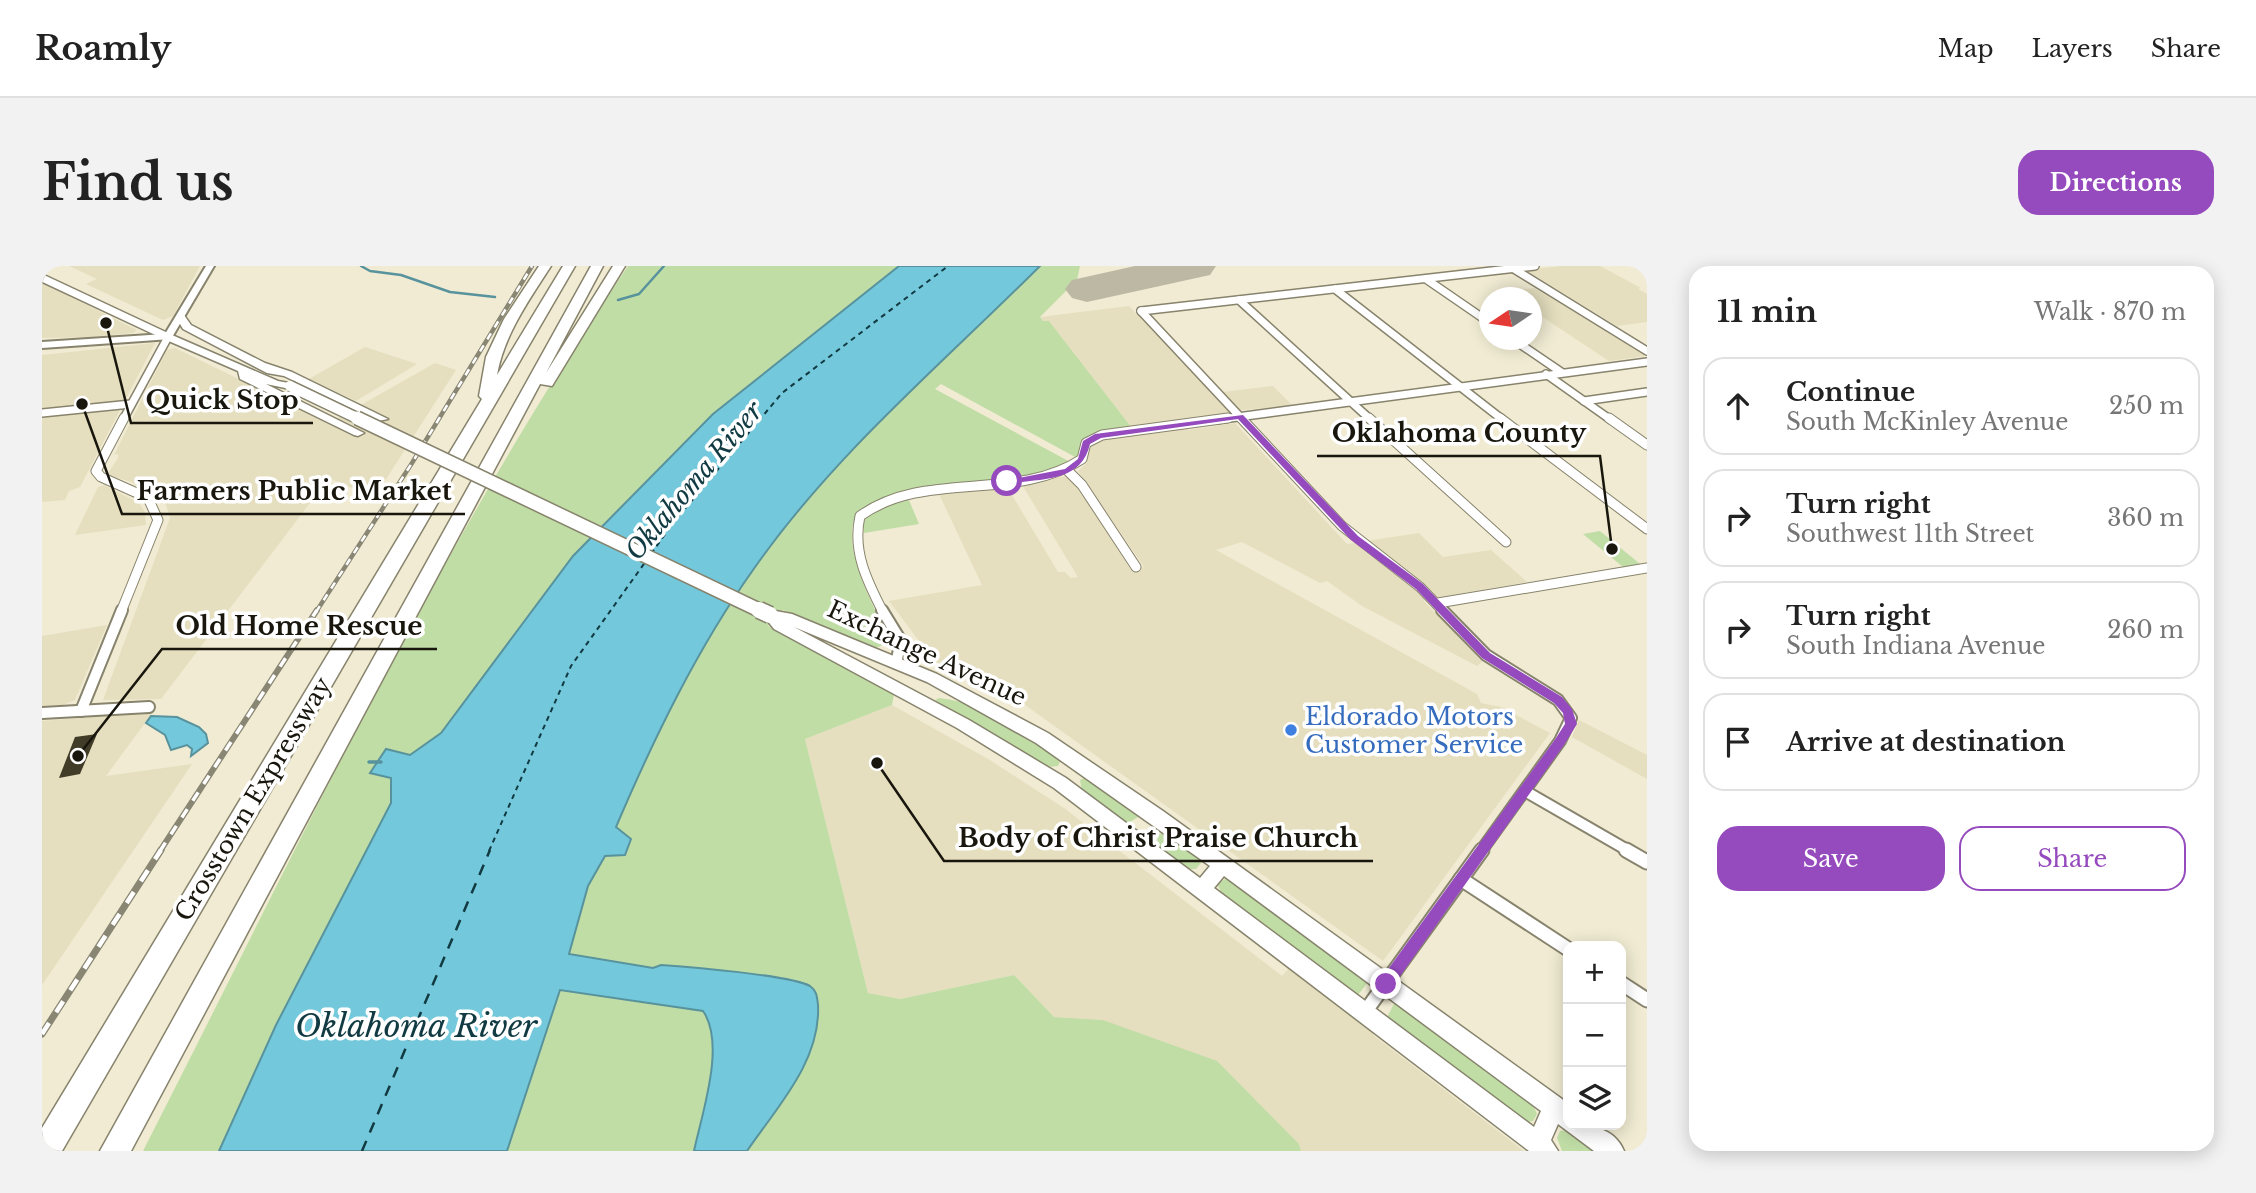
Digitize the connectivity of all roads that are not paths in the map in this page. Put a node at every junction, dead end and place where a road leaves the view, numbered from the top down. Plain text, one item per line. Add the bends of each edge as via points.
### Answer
1 (210, 266) edge
2 (545, 266) edge
3 (569, 266) edge
4 (597, 266) edge
5 (619, 266) edge
6 (1535, 266) edge
7 (1514, 268) junction
8 (42, 278) edge
9 (1426, 279) junction
10 (1335, 289) junction
11 (1239, 300) junction
12 (1479, 316) edge
13 (181, 317) junction
14 (195, 330) junction
15 (168, 337) junction
16 (42, 345) edge
17 (1529, 350) edge
18 (1647, 351) edge
19 (1647, 362) edge
20 (262, 366) junction
21 (243, 369) junction
22 (1561, 372) junction
23 (1546, 374) junction
24 (290, 386) junction
25 (1460, 386) junction
26 (1647, 392) edge
27 (1351, 401) junction
28 (1584, 401) junction
29 (131, 404) junction
30 (483, 408) junction
31 (42, 413) edge
32 (1240, 416) junction
33 (382, 419) joint
34 (358, 433) joint
35 (1647, 445) edge
36 (487, 467) junction
37 (1068, 471) junction
38 (1647, 529) edge
39 (1506, 542) dead end
40 (1136, 567) dead end
41 (1647, 568) edge
42 (1437, 603) junction
43 (770, 615) junction
44 (896, 663) junction
45 (857, 668) junction
46 (951, 687) junction
47 (910, 695) junction
48 (149, 707) dead end
49 (81, 711) junction
50 (42, 713) edge
51 (1083, 764) junction
52 (1060, 783) junction
53 (1525, 791) junction
54 (1157, 816) junction
55 (1136, 838) junction
56 (1647, 862) edge
57 (1223, 864) junction
58 (1461, 879) junction
59 (1202, 889) junction
60 (1563, 946) edge
61 (1386, 984) junction
62 (1626, 986) edge
63 (1647, 1000) edge
64 (1365, 1012) junction
65 (1561, 1113) edge
66 (1584, 1130) edge
67 (1543, 1147) edge
68 (45, 1151) edge
69 (115, 1151) edge
70 (1613, 1151) edge

1 - 13 street
2 - 30 highway via 493,357
3 - 30 highway, Crosstown Expressway
4 - 36 highway, Crosstown Expressway
5 - 36 highway via 550,380
6 - 7 street
7 - 9 street
7 - 18 street
8 - 15 street, Exchange Avenue
9 - 10 street
9 - 12 street
10 - 11 street
10 - 25 street
11 - 27 street
11 - 32 street via 1141,311
13 - 14 main road, Exchange Avenue
13 - 15 street
14 - 15 main road
14 - 20 main road, Exchange Avenue
15 - 16 street
15 - 21 main road, Exchange Avenue
15 - 29 street
17 - 22 street
19 - 22 street
20 - 24 main road, Exchange Avenue
20 - 33 main road
21 - 24 main road, Exchange Avenue
21 - 34 main road via 244,377
22 - 23 street
23 - 25 street
23 - 28 street
24 - 43 main road, Exchange Avenue, bridge
25 - 27 street
25 - 38 street
26 - 28 street
27 - 32 street
27 - 39 street
28 - 35 street
29 - 31 street
29 - 49 street via 96,473 148,498 155,506 158,523
30 - 68 highway, Crosstown Expressway
32 - 37 street via 1098,436 1086,443 1082,460
32 - 42 street via 1342,526
33 - 34 street
36 - 69 highway, Crosstown Expressway
37 - 40 street
37 - 44 street via 888,499 860,516 857,544 880,608 901,641
41 - 42 street
42 - 53 street via 1486,655 1558,700 1568,712 1571,724
43 - 44 main road, Exchange Avenue
43 - 45 main road, Exchange Avenue via 779,625
44 - 45 main road
44 - 46 main road, Exchange Avenue
44 - 47 main road
45 - 47 main road, Exchange Avenue
46 - 47 main road
46 - 51 main road, Exchange Avenue
47 - 52 main road, Exchange Avenue
48 - 49 street
49 - 50 street
51 - 52 main road
51 - 54 main road, Exchange Avenue
52 - 55 main road, Exchange Avenue
53 - 56 street
53 - 58 street
54 - 55 main road
54 - 57 main road, Exchange Avenue
55 - 59 main road, Exchange Avenue
57 - 59 main road
57 - 61 main road, Exchange Avenue
58 - 60 street
58 - 61 street
59 - 64 main road, Exchange Avenue
61 - 64 street
61 - 65 main road, Exchange Avenue
62 - 63 street
64 - 67 main road, Exchange Avenue
65 - 67 main road
66 - 70 main road

